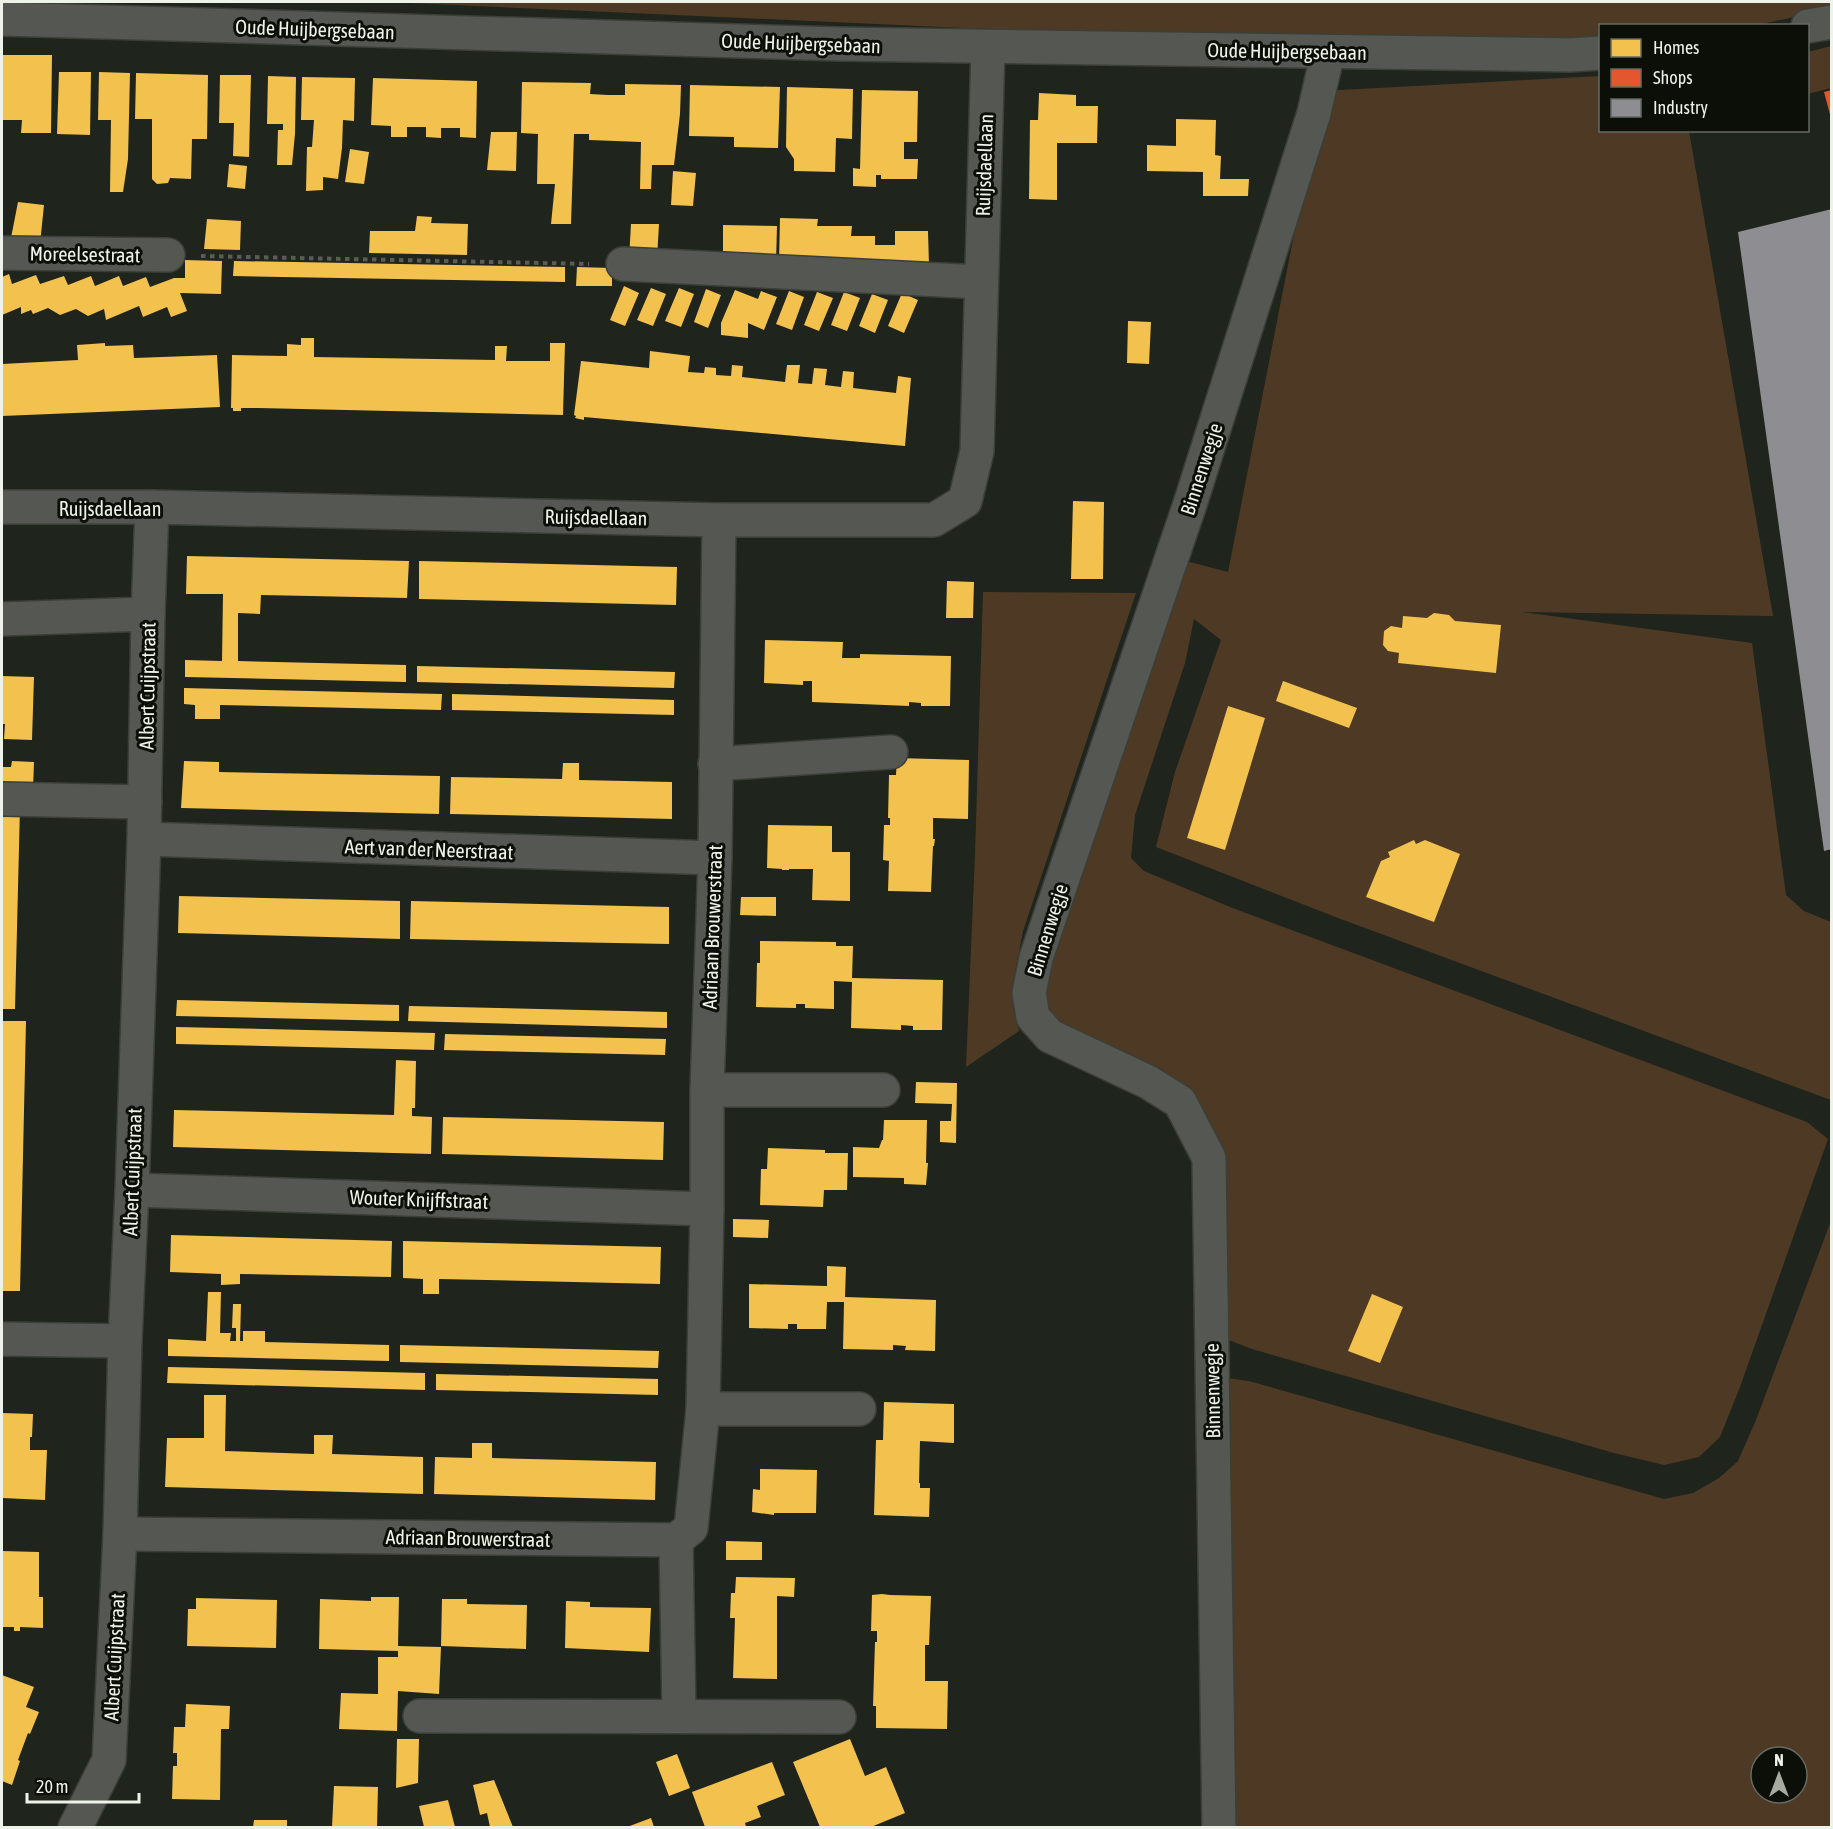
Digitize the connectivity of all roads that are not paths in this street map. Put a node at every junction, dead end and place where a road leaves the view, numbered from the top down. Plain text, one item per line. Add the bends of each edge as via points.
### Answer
1 (2, 19) edge
2 (1832, 22) edge
3 (1809, 26) edge
4 (988, 47) junction
5 (1328, 52) junction
6 (1599, 53) edge
7 (2, 253) edge
8 (168, 255) road end
9 (623, 264) road end
10 (981, 282) junction
11 (2, 507) edge
12 (152, 507) junction
13 (719, 520) junction
14 (148, 614) junction
15 (2, 619) edge
16 (891, 752) dead end
17 (715, 764) junction
18 (2, 799) edge
19 (145, 802) junction
20 (144, 839) junction
21 (715, 858) junction
22 (707, 1090) junction
23 (883, 1090) dead end
24 (132, 1190) junction
25 (707, 1209) junction
26 (2, 1339) edge
27 (125, 1341) junction
28 (703, 1409) junction
29 (859, 1409) dead end
30 (120, 1534) junction
31 (676, 1540) junction
32 (420, 1716) dead end
33 (680, 1716) junction
34 (839, 1717) dead end
35 (75, 1827) edge
36 (1219, 1827) edge

1 - 4 street, Oude Huijbergsebaan
2 - 3 street
4 - 5 street, Oude Huijbergsebaan
4 - 10 street, Ruijsdaellaan
5 - 6 street, Oude Huijbergsebaan
5 - 36 street, Binnenwegje via 1314,113 1206,455 1036,957 1029,993 1033,1017 1050,1036 1180,1101 1209,1158
7 - 8 street, Moreelsestraat
9 - 10 street
10 - 13 street, Ruijsdaellaan via 977,451 965,501 934,520
11 - 12 street, Ruijsdaellaan
12 - 13 street, Ruijsdaellaan
12 - 14 street, Albert Cuijpstraat
13 - 17 street, Adriaan Brouwerstraat
14 - 15 street
14 - 19 street, Albert Cuijpstraat
16 - 17 street
17 - 21 street, Adriaan Brouwerstraat
18 - 19 street
19 - 20 street, Albert Cuijpstraat
20 - 21 street, Aert van der Neerstraat
20 - 24 street, Albert Cuijpstraat
21 - 22 street, Adriaan Brouwerstraat
22 - 23 street
22 - 25 street, Adriaan Brouwerstraat
24 - 25 street, Wouter Knijffstraat
24 - 27 street, Albert Cuijpstraat
25 - 28 street, Adriaan Brouwerstraat
26 - 27 street
27 - 30 street, Albert Cuijpstraat
28 - 29 street
28 - 31 street, Adriaan Brouwerstraat via 691,1528
30 - 31 street, Adriaan Brouwerstraat
30 - 35 street, Albert Cuijpstraat via 109,1760
31 - 33 street
32 - 33 street
33 - 34 street

